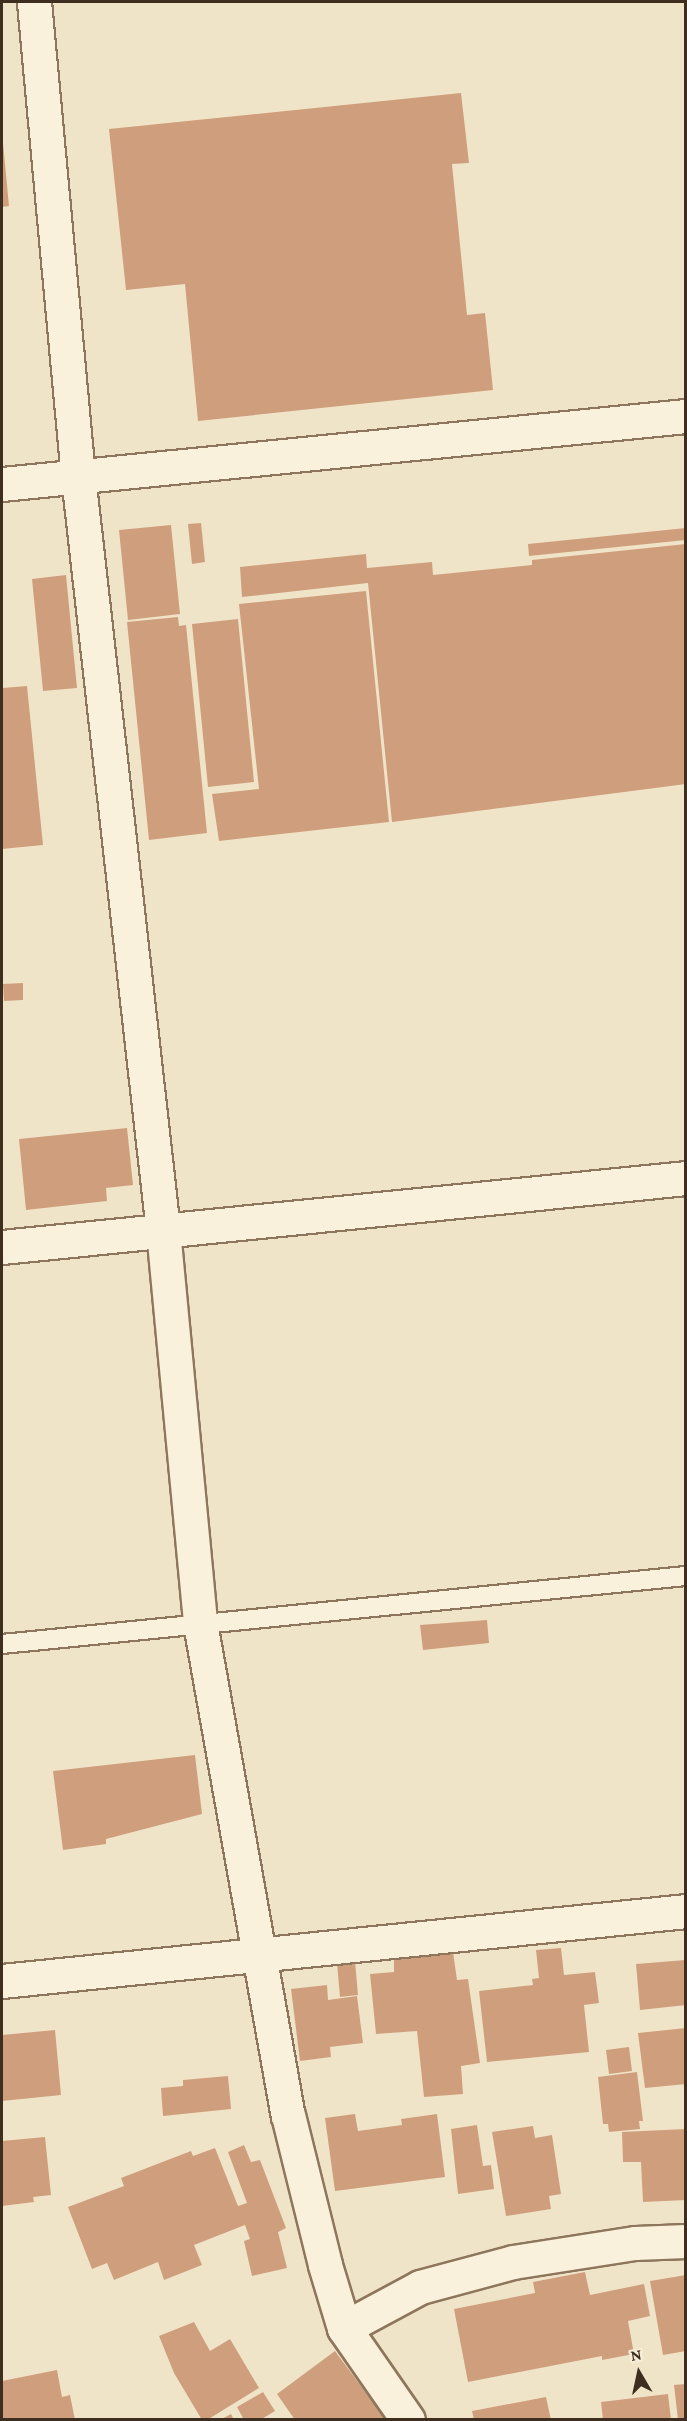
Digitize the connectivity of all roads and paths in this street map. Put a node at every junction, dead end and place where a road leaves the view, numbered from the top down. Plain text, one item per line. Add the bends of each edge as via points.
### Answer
1 (34, 2) edge
2 (686, 416) edge
3 (78, 476) junction
4 (2, 484) edge
5 (686, 1178) edge
6 (163, 1230) junction
7 (2, 1247) edge
8 (686, 1576) edge
9 (200, 1623) junction
10 (2, 1644) edge
11 (686, 1911) edge
12 (260, 1952) junction
13 (2, 1981) edge
14 (686, 2241) edge
15 (344, 2328) junction
16 (408, 2420) edge

1 - 3 street
2 - 3 street
3 - 4 street
3 - 6 street
5 - 6 street
6 - 7 street
6 - 9 street
8 - 9 lane
9 - 10 lane
9 - 12 street
11 - 12 street
12 - 13 street
12 - 15 street via 288,2115
14 - 15 street via 635,2243 513,2262 420,2287
15 - 16 street

